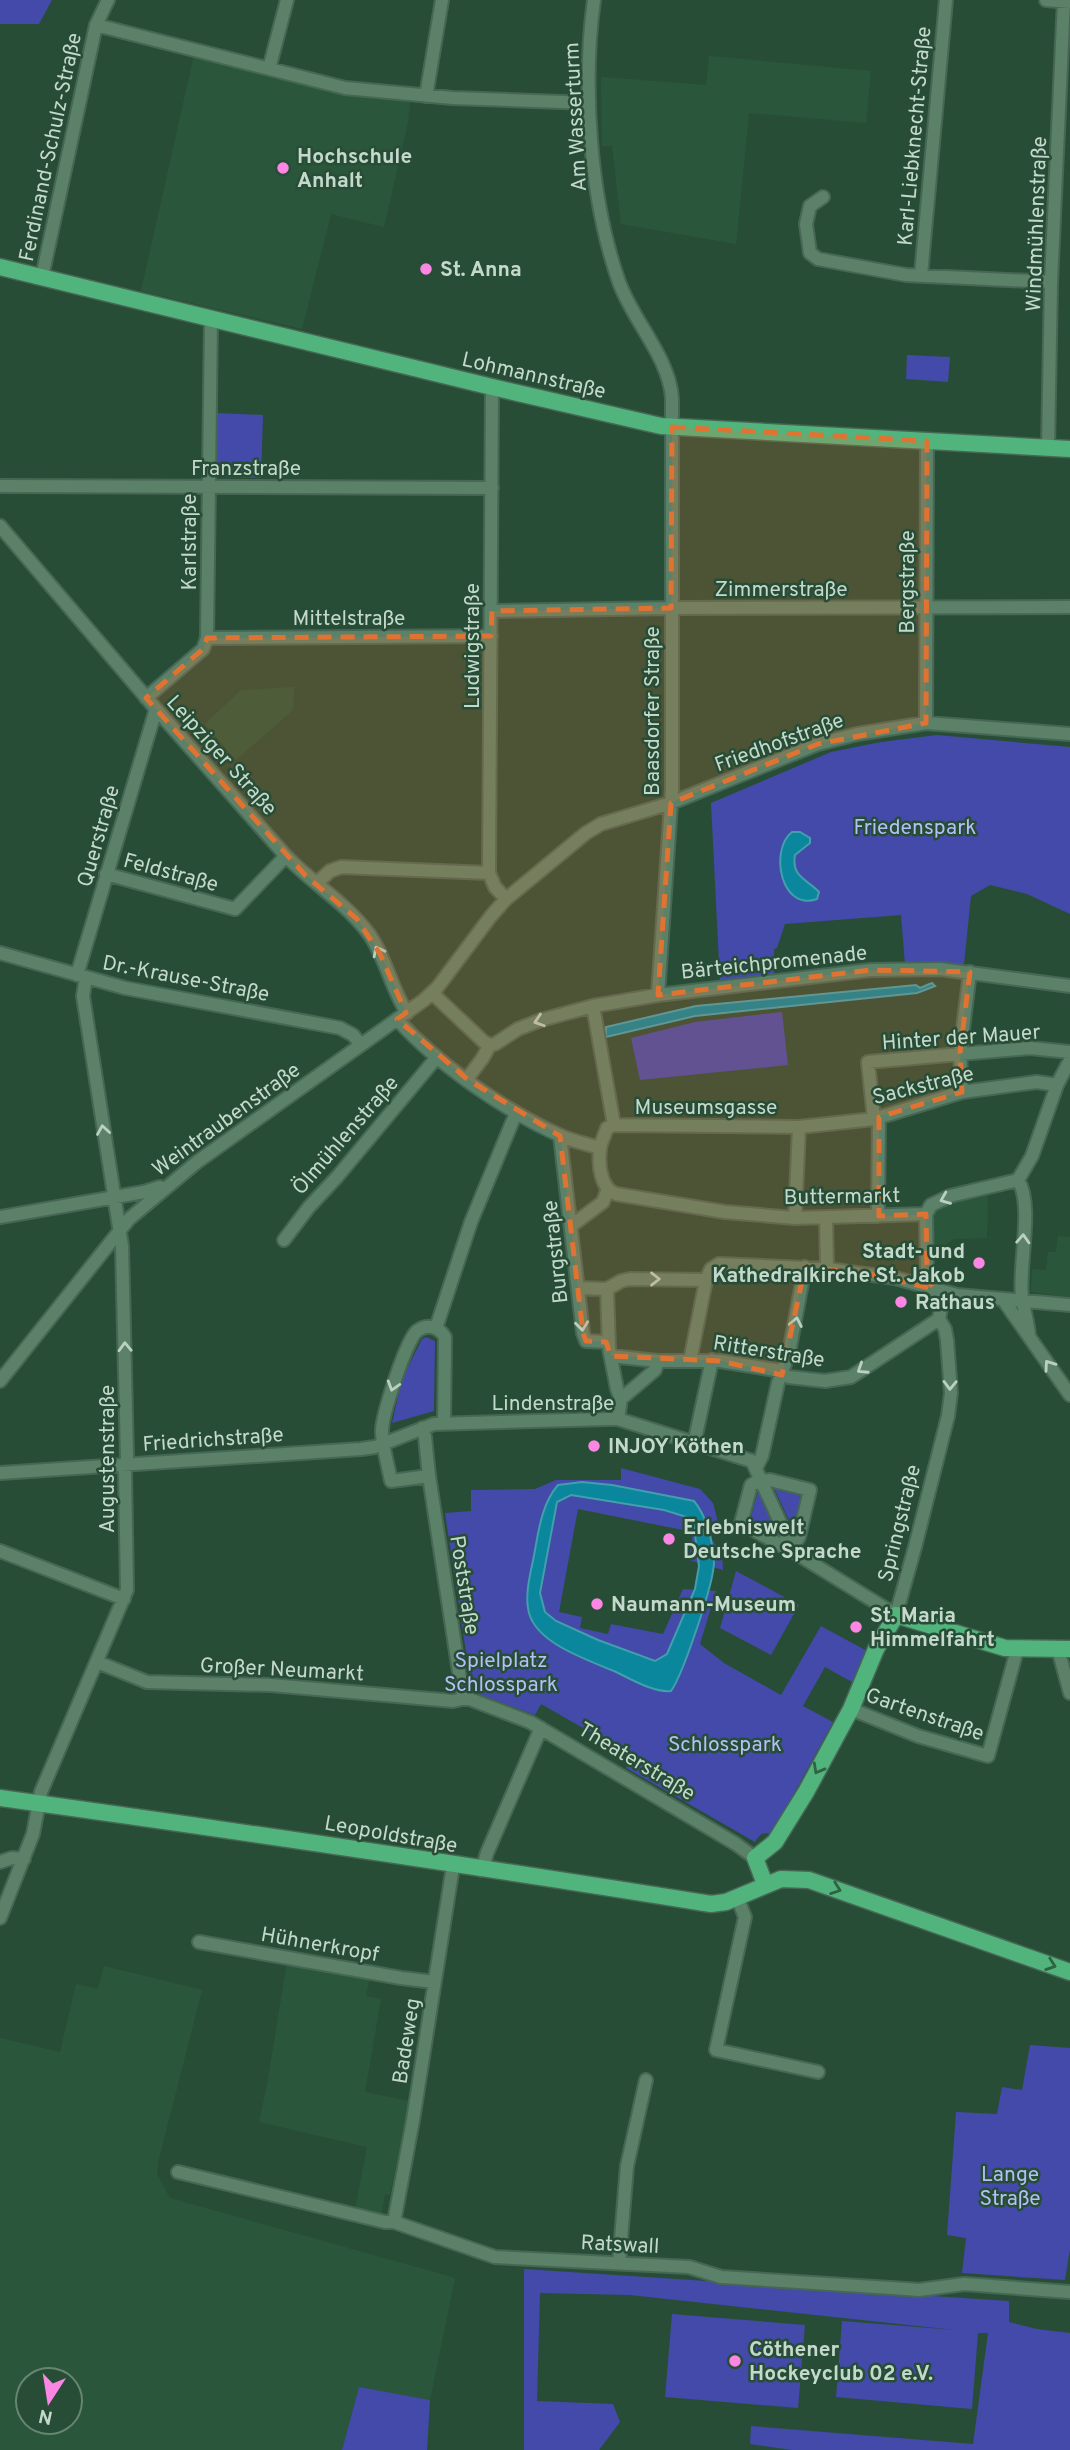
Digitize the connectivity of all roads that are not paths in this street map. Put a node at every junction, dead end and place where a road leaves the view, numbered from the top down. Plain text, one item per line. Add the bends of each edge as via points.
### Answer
1 (108, 0) edge
2 (287, 0) edge
3 (442, 0) edge
4 (594, 0) edge
5 (946, 0) edge
6 (1046, 0) edge
7 (1066, 1) edge
8 (96, 25) junction
9 (269, 69) junction
10 (426, 96) junction
11 (589, 103) junction
12 (823, 197) dead end
13 (0, 267) edge
14 (921, 275) junction
15 (42, 277) junction
16 (1051, 282) junction
17 (211, 319) junction
18 (492, 387) junction
19 (672, 427) junction
20 (927, 441) junction
21 (1048, 448) junction
22 (1070, 449) edge
23 (0, 486) edge
24 (208, 487) junction
25 (492, 488) junction
26 (0, 526) edge
27 (1070, 607) edge
28 (671, 608) junction
29 (927, 608) junction
30 (492, 611) junction
31 (491, 636) junction
32 (207, 638) junction
33 (146, 698) junction
34 (156, 709) junction
35 (926, 723) junction
36 (1070, 734) edge
37 (671, 803) junction
38 (286, 856) junction
39 (489, 873) junction
40 (106, 874) junction
41 (317, 883) junction
42 (506, 899) junction
43 (0, 953) edge
44 (970, 972) junction
45 (82, 976) junction
46 (1070, 986) edge
47 (432, 993) junction
48 (658, 995) junction
49 (593, 1006) junction
50 (402, 1016) junction
51 (361, 1045) junction
52 (490, 1045) junction
53 (960, 1052) junction
54 (1070, 1052) edge
55 (437, 1057) junction
56 (1070, 1060) edge
57 (467, 1079) junction
58 (1057, 1085) junction
59 (962, 1092) junction
60 (516, 1113) junction
61 (876, 1118) junction
62 (614, 1125) junction
63 (799, 1127) junction
64 (561, 1136) junction
65 (600, 1149) junction
66 (1018, 1180) junction
67 (170, 1183) junction
68 (608, 1193) junction
69 (114, 1197) junction
70 (926, 1214) junction
71 (878, 1216) junction
72 (0, 1217) edge
73 (826, 1217) junction
74 (795, 1218) junction
75 (571, 1226) junction
76 (118, 1230) junction
77 (284, 1240) dead end
78 (804, 1268) junction
79 (827, 1269) junction
80 (706, 1280) junction
81 (579, 1288) junction
82 (607, 1289) junction
83 (934, 1289) junction
84 (1023, 1300) junction
85 (1004, 1301) junction
86 (1070, 1305) edge
87 (939, 1319) junction
88 (436, 1328) junction
89 (1030, 1335) junction
90 (608, 1342) junction
91 (611, 1356) junction
92 (712, 1360) junction
93 (658, 1361) junction
94 (690, 1361) junction
95 (782, 1375) junction
96 (0, 1381) edge
97 (1070, 1395) edge
98 (621, 1399) junction
99 (618, 1419) junction
100 (444, 1423) junction
101 (422, 1428) junction
102 (385, 1443) junction
103 (694, 1444) junction
104 (126, 1464) junction
105 (757, 1468) junction
106 (0, 1473) edge
107 (429, 1476) junction
108 (762, 1481) junction
109 (792, 1548) junction
110 (0, 1551) edge
111 (124, 1598) junction
112 (896, 1615) junction
113 (1064, 1649) edge
114 (1017, 1650) junction
115 (97, 1662) junction
116 (1070, 1693) edge
117 (467, 1698) junction
118 (850, 1709) junction
119 (541, 1728) junction
120 (0, 1798) edge
121 (39, 1804) junction
122 (24, 1858) junction
123 (755, 1858) junction
124 (0, 1862) edge
125 (453, 1866) junction
126 (482, 1870) junction
127 (768, 1883) junction
128 (737, 1898) junction
129 (0, 1918) edge
130 (199, 1942) dead end
131 (1070, 1972) edge
132 (434, 1982) junction
133 (818, 2072) dead end
134 (646, 2080) dead end
135 (178, 2172) dead end
136 (394, 2221) junction
137 (619, 2263) junction
138 (1070, 2292) edge

1 - 8 street, Ferdinand-Schulz-Straße
2 - 9 street
3 - 10 street
4 - 11 street, Am Wasserturm
5 - 14 street, Karl-Liebknecht-Straße
6 - 7 street
7 - 16 street, Windmühlenstraße
8 - 9 street
8 - 15 street, Ferdinand-Schulz-Straße
9 - 10 street via 345,88
10 - 11 street
11 - 19 street, Am Wasserturm via 595,178 616,270 667,374
12 - 14 street via 810,206 806,224 810,253 818,259
13 - 15 main road, Lohmannstraße
14 - 16 street
15 - 17 main road, Lohmannstraße
16 - 21 street, Windmühlenstraße
17 - 18 main road, Lohmannstraße
17 - 24 street, Karlstraße
18 - 19 main road, Lohmannstraße
18 - 25 street, Ludwigstraße
19 - 20 main road, Lohmannstraße
19 - 28 street, Baasdorfer Straße
20 - 21 main road, Lohmannstraße
20 - 29 street, Bergstraße
21 - 22 main road, Lohmannstraße
23 - 24 street, Franzstraße
24 - 25 street, Franzstraße
24 - 32 street, Karlstraße
25 - 30 street, Ludwigstraße
26 - 33 street, Leipziger Straße
27 - 29 street, Zimmerstraße
28 - 29 street, Zimmerstraße
28 - 30 street, Zimmerstraße
28 - 37 street, Baasdorfer Straße
29 - 35 street, Bergstraße
30 - 31 street, Ludwigstraße
31 - 32 street, Mittelstraße
31 - 39 street, Ludwigstraße
32 - 33 street via 203,649
33 - 34 street, Leipziger Straße
34 - 38 street, Leipziger Straße
34 - 40 street, Querstraße
35 - 36 street, Friedhofstraße
35 - 37 street, Friedhofstraße via 818,744
37 - 42 street, Friedhofstraße via 601,824
37 - 48 street, Baasdorfer Straße
38 - 40 street, Feldstraße via 235,909
38 - 41 street, Leipziger Straße
39 - 41 street via 341,867
39 - 42 street
40 - 45 street, Querstraße
50 -> 41 street, Leipziger Straße via 370,936
42 - 47 street, Weintraubenstraße
43 - 45 street, Dr.-Krause-Straße
44 - 46 street, Bärteichpromenade
44 - 48 street, Bärteichpromenade via 871,970
44 - 53 street
45 - 51 street, Dr.-Krause-Straße via 340,1028
69 -> 45 street, Augustenstraße
47 - 50 street, Weintraubenstraße
47 - 52 street
48 - 49 street, Bärteichpromenade
49 -> 52 street, Bärteichpromenade via 541,1020
49 - 62 street
50 - 51 street, Weintraubenstraße
50 - 55 street, Leipziger Straße via 408,1032
51 - 67 street, Weintraubenstraße
52 - 57 street
53 - 54 street, Hinter der Mauer via 1030,1048
53 - 59 street
53 - 61 street, Hinter der Mauer via 868,1062
55 - 57 street, Leipziger Straße
55 - 77 street, Ölmühlenstraße
56 - 58 street
57 - 60 street, Leipziger Straße
58 - 59 street, Sackstraße via 1037,1082
58 - 66 street via 1041,1136
59 - 61 street, Sackstraße
60 - 64 street, Leipziger Straße
60 - 88 street
61 - 63 street, Sackstraße
61 - 71 street
62 - 63 street, Museumsgasse
62 - 65 street via 607,1128
63 - 74 street
64 - 65 street, Leipziger Straße
64 - 75 street, Burgstraße
65 - 68 street
66 -> 70 street via 950,1196 931,1205
84 -> 66 street via 1026,1197
67 - 69 street
67 - 76 street, Weintraubenstraße
68 - 74 street, Buttermarkt
68 - 75 street
69 - 72 street
69 - 76 street, Augustenstraße
70 - 71 street, Buttermarkt
70 - 83 street, Springstraße via 927,1278
71 - 73 street, Buttermarkt
73 - 74 street, Buttermarkt
73 - 79 street
75 - 81 street, Burgstraße
76 - 96 street, Weintraubenstraße
104 -> 76 street, Augustenstraße
78 - 79 street
78 - 80 street via 719,1264
95 -> 78 street
79 - 83 street
82 -> 80 street via 630,1279
80 - 94 street
81 - 82 street
81 -> 90 street, Burgstraße via 584,1338
82 - 90 street
83 - 85 street
83 - 87 street, Springstraße via 942,1302
84 - 85 street
84 - 86 street
84 - 89 street
85 - 89 street
87 -> 95 street, Ritterstraße via 850,1377 816,1382
87 -> 112 street, Springstraße via 949,1356 948,1416
88 - 100 street via 446,1343
88 -> 102 street via 416,1332 396,1377 382,1430
97 -> 89 street
90 - 91 street
91 - 93 street, Ritterstraße
91 - 98 street
92 - 94 street, Ritterstraße
92 - 95 street, Ritterstraße
92 - 103 street
93 - 94 street, Ritterstraße
93 - 98 street via 655,1370
95 - 105 street
98 - 99 street
99 - 100 street, Lindenstraße
99 - 103 street, Lindenstraße
100 - 101 street, Lindenstraße
101 - 102 street, Lindenstraße
101 - 107 street, Poststraße
102 - 104 street, Friedrichstraße via 361,1449
102 - 107 street via 391,1481
103 - 105 street, Lindenstraße via 747,1459
104 - 106 street, Friedrichstraße
104 - 111 street, Augustenstraße via 128,1578
105 - 108 street
107 - 117 street, Poststraße via 461,1685
108 - 109 street
108 - 109 street via 751,1485 741,1523 784,1548
108 - 109 street via 810,1490
109 - 112 street
110 - 111 street
111 - 115 street, Augustenstraße
112 - 114 main road
112 - 118 main road, Springstraße
113 - 114 main road
113 - 116 street
114 - 118 street, Gartenstraße via 988,1756 918,1736
115 - 117 street, Großer Neumarkt via 147,1682 271,1685 453,1701
115 - 121 street, Augustenstraße
117 - 119 street, Theaterstraße
118 -> 123 main road, Springstraße via 781,1833
119 - 123 street, Theaterstraße
119 - 126 street
120 - 121 main road, Leopoldstraße
121 - 122 street, Augustenstraße
121 - 125 main road, Leopoldstraße via 285,1837
122 - 124 street
122 - 129 street, Augustenstraße
123 - 127 main road
125 - 126 main road, Leopoldstraße
125 - 132 street, Badeweg
126 - 128 main road, Leopoldstraße via 711,1904
127 - 128 main road, Leopoldstraße
127 -> 131 main road via 789,1878 820,1883
128 - 133 street via 745,1917 716,2050
130 - 132 street, Hühnerkropf
132 - 136 street, Badeweg
134 - 137 street via 627,2166
135 - 136 street, Ratswall
136 - 137 street, Ratswall via 495,2257
137 - 138 street, Ratswall via 689,2267 721,2277 919,2290 964,2284

